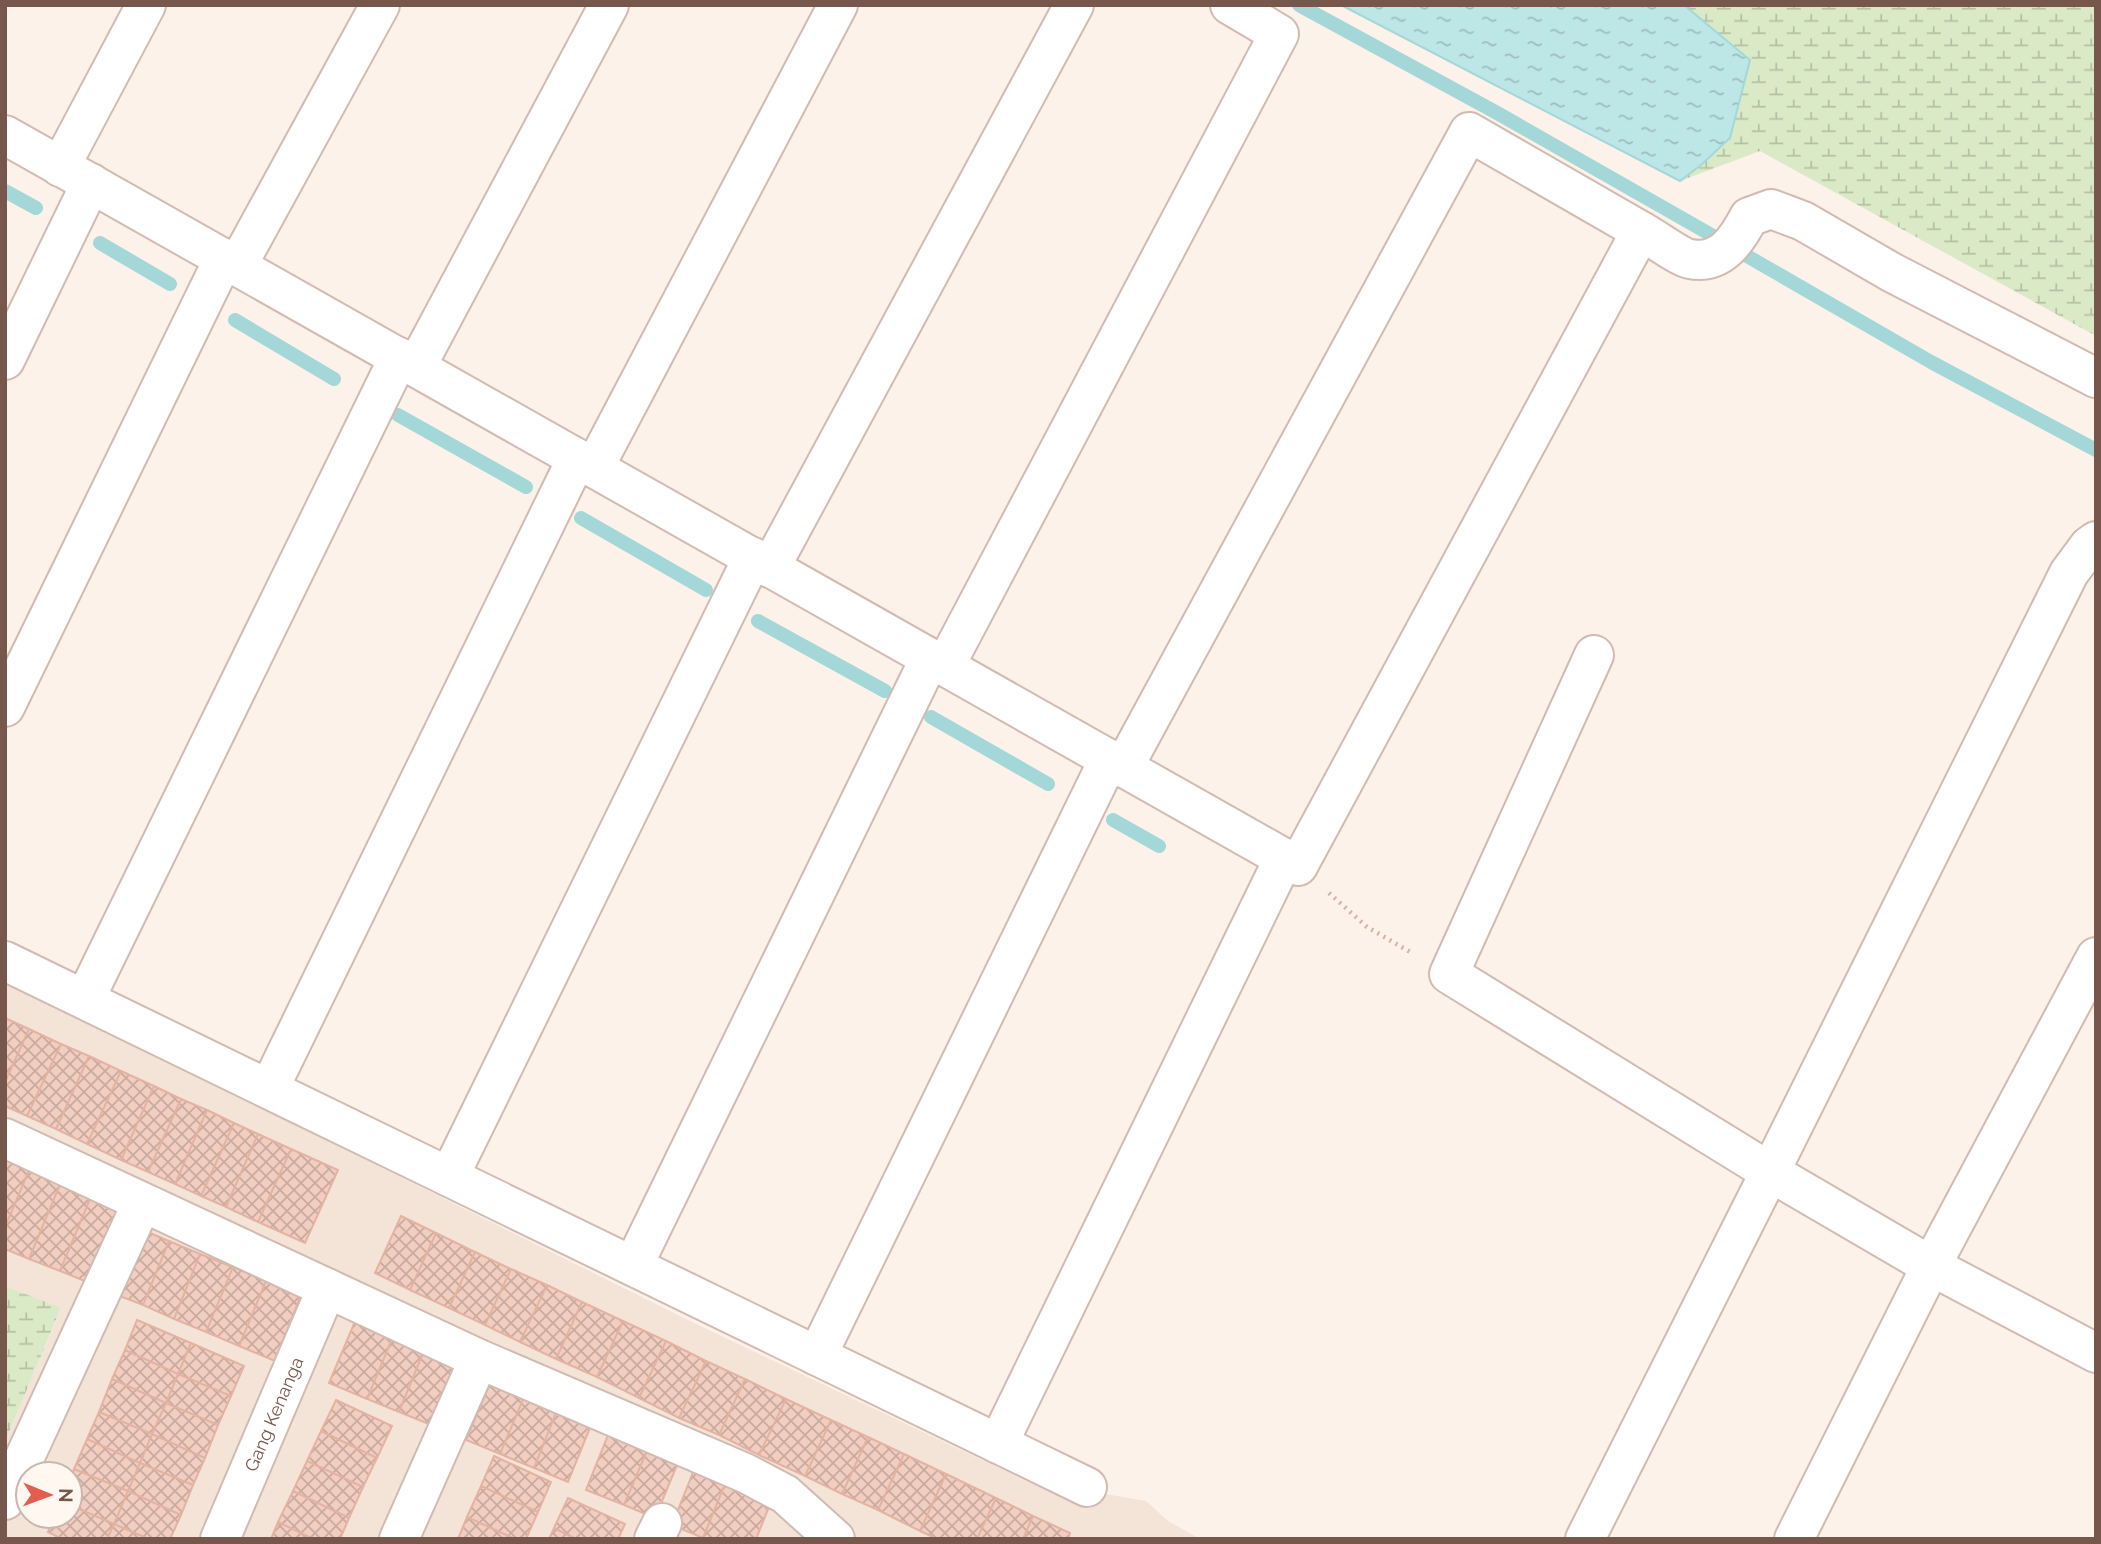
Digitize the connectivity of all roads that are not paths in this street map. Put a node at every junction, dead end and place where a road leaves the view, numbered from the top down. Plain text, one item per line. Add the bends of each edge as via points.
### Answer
1 (146, 5) edge
2 (380, 5) edge
3 (608, 5) edge
4 (838, 5) edge
5 (1074, 5) edge
6 (1230, 5) edge
7 (5, 135) edge
8 (76, 175) junction
9 (1641, 231) junction
10 (231, 262) junction
11 (5, 360) edge
12 (407, 362) junction
13 (2096, 378) edge
14 (585, 463) junction
15 (2096, 541) edge
16 (761, 563) junction
17 (1594, 655) dead end
18 (938, 662) junction
19 (5, 707) edge
20 (1116, 763) junction
21 (1291, 862) junction
22 (2096, 957) edge
23 (5, 961) edge
24 (85, 999) junction
25 (269, 1089) junction
26 (5, 1138) edge
27 (1770, 1172) junction
28 (449, 1177) junction
29 (142, 1203) junction
30 (633, 1266) junction
31 (1931, 1266) junction
32 (327, 1288) junction
33 (2096, 1353) edge
34 (817, 1356) junction
35 (479, 1359) junction
36 (998, 1444) junction
37 (1087, 1487) dead end
38 (5, 1500) edge
39 (220, 1539) edge
40 (399, 1539) edge
41 (835, 1539) edge
42 (1585, 1539) edge
43 (1794, 1539) edge

1 - 8 street
2 - 10 street
3 - 12 street
4 - 14 street
5 - 16 street
6 - 18 street via 1279,34
7 - 8 street
8 - 10 street
8 - 11 street
9 - 13 street via 1689,259 1715,259 1737,240 1749,217 1771,209 1803,221
9 - 20 street via 1469,132
9 - 21 street
10 - 12 street
10 - 19 street
12 - 14 street
12 - 24 street
14 - 16 street
14 - 25 street
15 - 27 street via 2069,573
16 - 18 street
16 - 28 street
17 - 27 street via 1449,974
18 - 20 street
18 - 30 street
20 - 21 street
20 - 34 street
21 - 36 street
22 - 31 street
23 - 24 street
24 - 25 street
25 - 28 street
26 - 29 street
27 - 31 street
27 - 42 street
28 - 30 street
29 - 32 street
29 - 38 street
30 - 34 street
31 - 33 street
31 - 43 street
32 - 35 street
32 - 39 street, Gang Kenanga
34 - 36 street
35 - 40 street
35 - 41 street via 746,1473 785,1494
36 - 37 street

